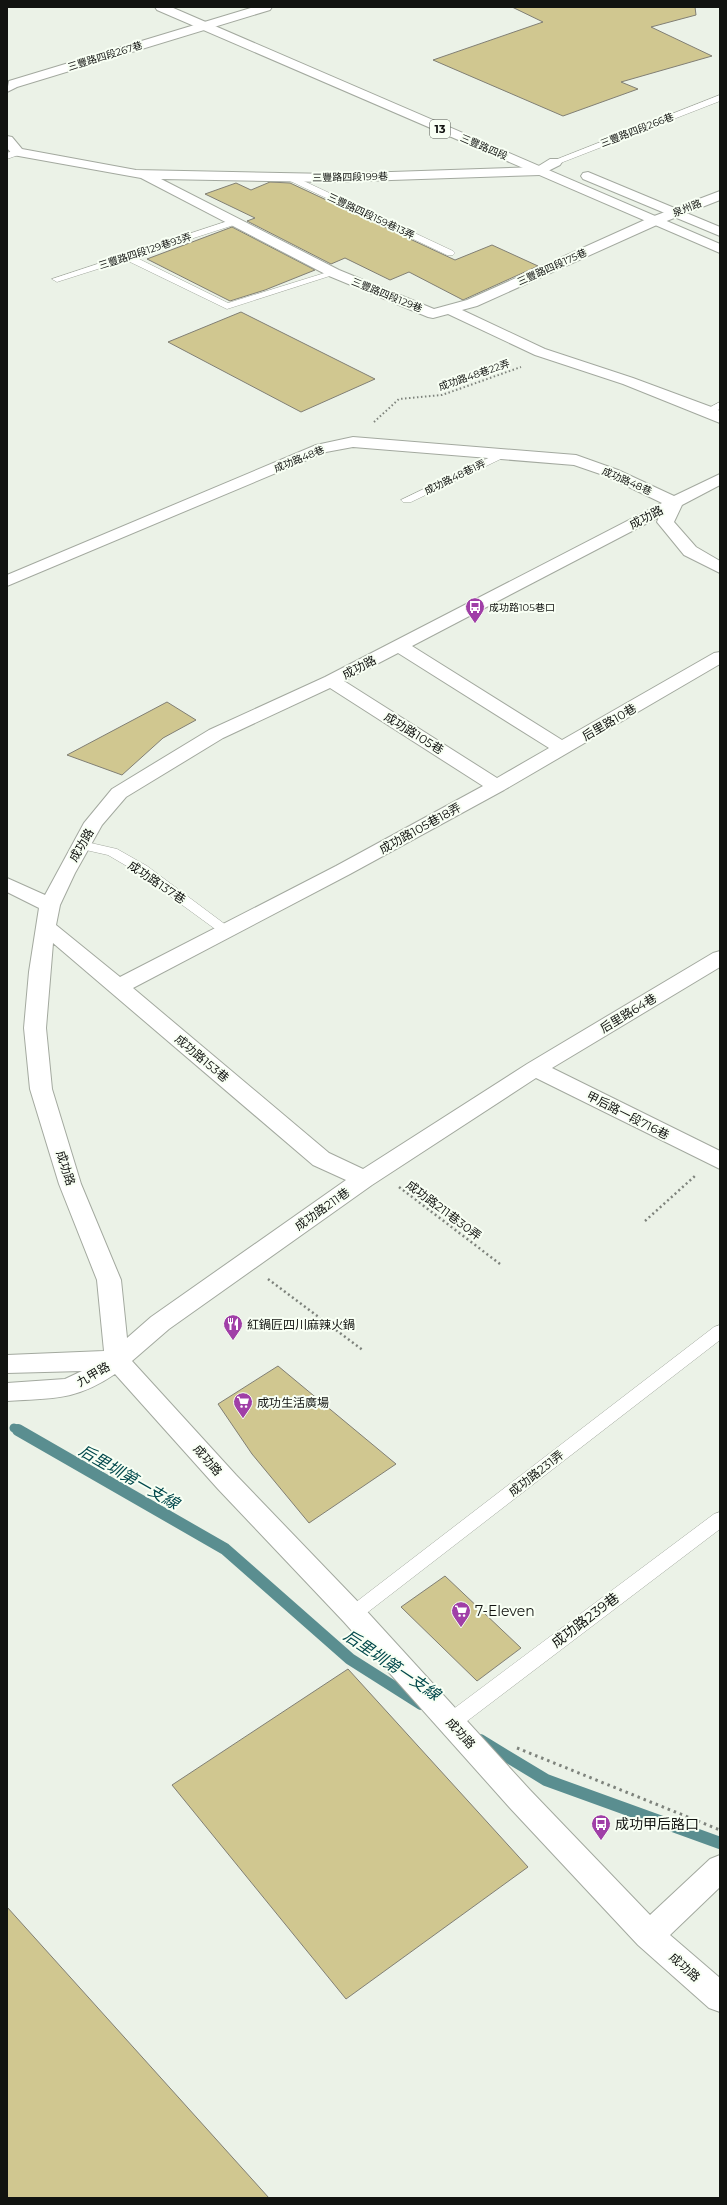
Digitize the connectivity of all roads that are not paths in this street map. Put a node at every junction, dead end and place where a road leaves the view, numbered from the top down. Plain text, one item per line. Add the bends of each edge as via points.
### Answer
1 (161, 7) edge
2 (266, 7) edge
3 (211, 13) dead end
4 (225, 18) junction
5 (204, 25) junction
6 (246, 28) dead end
7 (7, 88) edge
8 (720, 98) edge
9 (7, 140) edge
10 (13, 154) edge
11 (541, 156) dead end
12 (555, 162) junction
13 (540, 171) junction
14 (143, 174) junction
15 (292, 178) junction
16 (720, 196) edge
17 (675, 213) junction
18 (654, 221) junction
19 (234, 222) junction
20 (720, 232) edge
21 (720, 249) edge
22 (450, 253) dead end
23 (127, 257) junction
24 (334, 274) junction
25 (57, 279) dead end
26 (448, 309) junction
27 (716, 411) edge
28 (503, 454) junction
29 (720, 479) edge
30 (407, 500) dead end
31 (675, 503) junction
32 (720, 568) edge
33 (7, 581) edge
34 (399, 646) junction
35 (720, 657) edge
36 (331, 681) junction
37 (563, 749) junction
38 (497, 786) junction
39 (82, 845) junction
40 (7, 884) edge
41 (50, 905) junction
42 (45, 927) junction
43 (227, 931) junction
44 (720, 958) edge
45 (118, 987) junction
46 (535, 1069) junction
47 (717, 1160) edge
48 (371, 1175) junction
49 (720, 1331) edge
50 (117, 1360) junction
51 (7, 1364) edge
52 (7, 1392) edge
53 (720, 1518) edge
54 (353, 1614) junction
55 (451, 1722) junction
56 (720, 1868) edge
57 (649, 1934) junction
58 (720, 1998) edge

1 - 5 street, 三豐路四段 / 13
2 - 4 street, 三豐路四段267巷
3 - 4 street
4 - 5 street, 三豐路四段267巷
4 - 6 street
5 - 7 street, 三豐路四段267巷
5 - 13 street, 三豐路四段 / 13
8 - 12 lane, 三豐路四段266巷
9 - 10 street
10 - 14 street
11 - 12 street
12 - 13 street, 三豐路四段199巷
12 - 17 street
13 - 15 street, 三豐路四段199巷
13 - 18 street, 三豐路四段 / 13
14 - 15 street, 三豐路四段199巷
14 - 19 street, 三豐路四段129巷
15 - 22 lane, 三豐路四段159巷13弄
16 - 17 street, 泉州路
17 - 18 street, 泉州路
17 - 20 street
18 - 21 street, 三豐路四段 / 13
18 - 26 street, 三豐路四段175巷 via 472,303
19 - 23 lane, 三豐路四段129巷93弄
19 - 24 street, 三豐路四段129巷
23 - 24 lane via 227,306
23 - 25 lane, 三豐路四段129巷93弄
24 - 26 street, 三豐路四段129巷 via 433,314
26 - 27 street via 540,352
28 - 30 lane, 成功路48巷1弄
28 - 31 street, 成功路48巷 via 576,460 612,473
28 - 33 street, 成功路48巷 via 353,442 322,448
29 - 31 street, 成功路
31 - 32 street via 665,522 690,551
31 - 34 street, 成功路
34 - 36 street, 成功路
34 - 37 street
35 - 37 street, 后里路10巷
36 - 38 street, 成功路105巷
36 - 39 street, 成功路 via 216,734 119,793 94,823
37 - 38 street, 后里路10巷
38 - 43 street, 成功路105巷18弄
39 - 41 street, 成功路
39 - 43 lane, 成功路137巷 via 112,852 142,869
40 - 41 street
41 - 42 street, 成功路
42 - 45 street, 成功路153巷
42 - 50 street, 成功路 via 35,1028 41,1089 70,1184 109,1280
43 - 45 street, 成功路105巷18弄
44 - 46 street, 后里路64巷
45 - 48 street, 成功路153巷 via 321,1159
46 - 47 street, 甲后路一段716巷
46 - 48 street, 成功路211巷
48 - 50 street, 成功路211巷 via 160,1324
49 - 54 lane, 成功路231弄
50 - 51 street, 九甲路
50 - 52 street, 九甲路 via 92,1377 68,1388
50 - 54 street, 成功路 via 227,1482
53 - 55 lane, 成功路239巷
54 - 55 street, 成功路
55 - 57 street, 成功路 via 520,1799
56 - 57 street
57 - 58 street, 成功路

